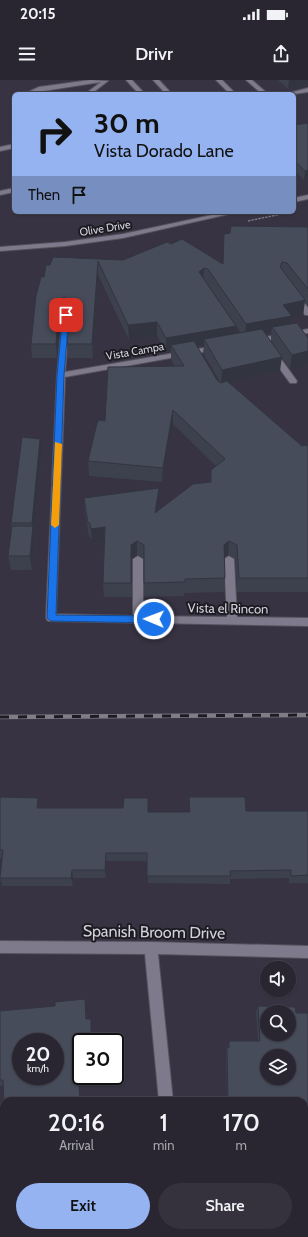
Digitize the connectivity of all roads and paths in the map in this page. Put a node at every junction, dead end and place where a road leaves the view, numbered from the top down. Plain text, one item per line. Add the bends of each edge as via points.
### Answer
1 (101, 80) edge
2 (106, 80) edge
3 (129, 80) edge
4 (156, 80) edge
5 (219, 80) edge
6 (249, 80) edge
7 (308, 90) edge
8 (32, 92) edge
9 (91, 92) edge
10 (140, 92) edge
11 (167, 92) edge
12 (231, 92) edge
13 (263, 92) edge
14 (296, 92) edge
15 (12, 146) edge
16 (0, 148) edge
17 (12, 190) edge
18 (0, 193) edge
19 (308, 197) edge
20 (296, 200) edge
21 (226, 214) edge
22 (0, 249) edge
23 (291, 290) edge
24 (308, 312) edge
25 (66, 315) edge
26 (308, 331) edge
27 (263, 339) junction
28 (249, 342) edge
29 (226, 346) edge
30 (61, 375) junction
31 (293, 381) dead end
32 (138, 558) edge
33 (229, 559) dead end
34 (138, 619) junction
35 (232, 621) junction
36 (308, 622) edge
37 (0, 948) edge
38 (151, 948) junction
39 (308, 952) edge
40 (166, 1097) edge

1 - 8 street
2 - 9 street
3 - 10 street
4 - 11 street
5 - 12 street
6 - 13 street
7 - 14 street
15 - 16 street
17 - 18 street
19 - 20 street
21 - 22 street, Olive Drive via 123,236
23 - 24 street
25 - 30 street
26 - 27 street
27 - 28 street
27 - 31 street
29 - 30 street, Vista Campa via 197,354
30 - 34 street, Vista el Rincon via 51,618
32 - 34 street
33 - 35 street
34 - 35 street, Vista el Rincon
35 - 36 street, Vista el Rincon
37 - 38 street, Spanish Broom Drive
38 - 39 street, Spanish Broom Drive
38 - 40 street

